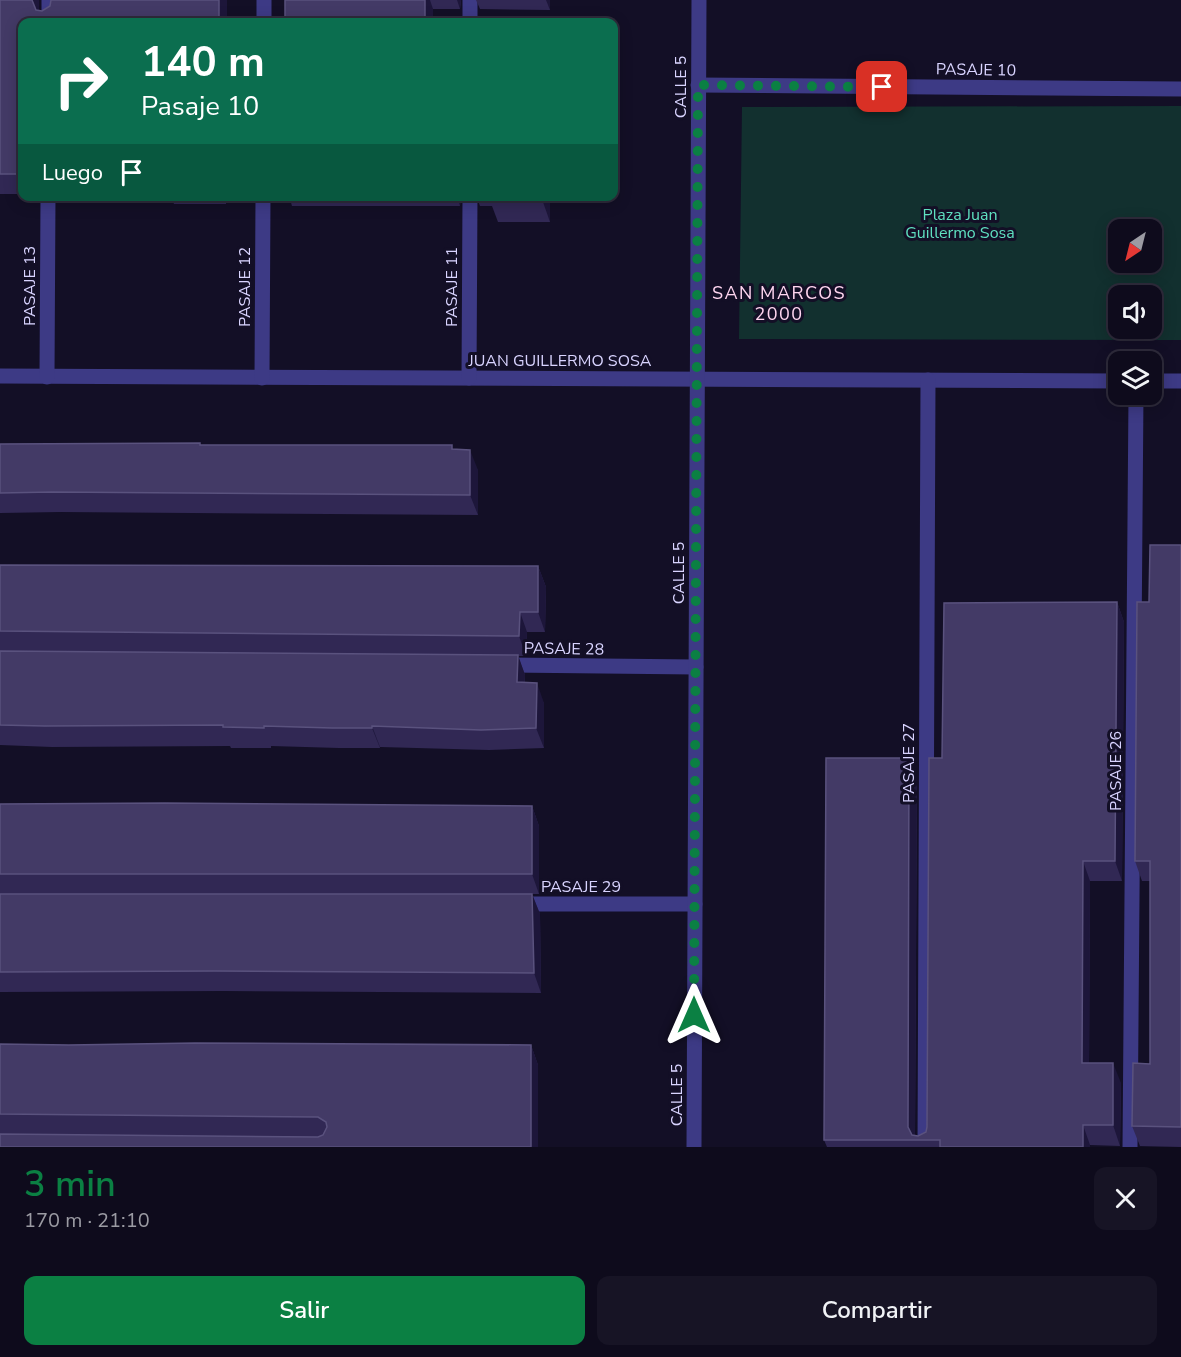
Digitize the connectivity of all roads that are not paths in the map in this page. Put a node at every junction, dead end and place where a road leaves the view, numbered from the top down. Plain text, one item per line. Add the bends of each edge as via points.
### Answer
1 (49, 0) edge
2 (264, 0) edge
3 (470, 0) edge
4 (699, 0) edge
5 (49, 18) edge
6 (264, 18) edge
7 (470, 18) edge
8 (698, 85) junction
9 (1181, 89) edge
10 (48, 201) edge
11 (263, 201) edge
12 (470, 201) edge
13 (0, 376) edge
14 (47, 377) junction
15 (262, 378) junction
16 (469, 378) junction
17 (697, 379) junction
18 (928, 380) junction
19 (1108, 381) edge
20 (1162, 381) edge
21 (1181, 381) edge
22 (1136, 405) edge
23 (492, 665) edge
24 (696, 667) junction
25 (503, 904) edge
26 (695, 904) junction
27 (694, 1147) edge
28 (925, 1147) edge
29 (1130, 1147) edge

1 - 5 street
2 - 6 street
3 - 7 street
4 - 8 street, CALLE 5
8 - 9 street, PASAJE 10
8 - 17 street, CALLE 5
10 - 14 street, PASAJE 13
11 - 15 street, PASAJE 12
12 - 16 street, PASAJE 11
13 - 14 street, JUAN GUILLERMO SOSA
14 - 15 street, JUAN GUILLERMO SOSA
15 - 16 street, JUAN GUILLERMO SOSA
16 - 17 street, JUAN GUILLERMO SOSA
17 - 18 street, JUAN GUILLERMO SOSA
17 - 24 street, CALLE 5
18 - 19 street, JUAN GUILLERMO SOSA
18 - 28 street, PASAJE 27
20 - 21 street
22 - 29 street, PASAJE 26
23 - 24 street, PASAJE 28
24 - 26 street, CALLE 5
25 - 26 street, PASAJE 29
26 - 27 street, CALLE 5

